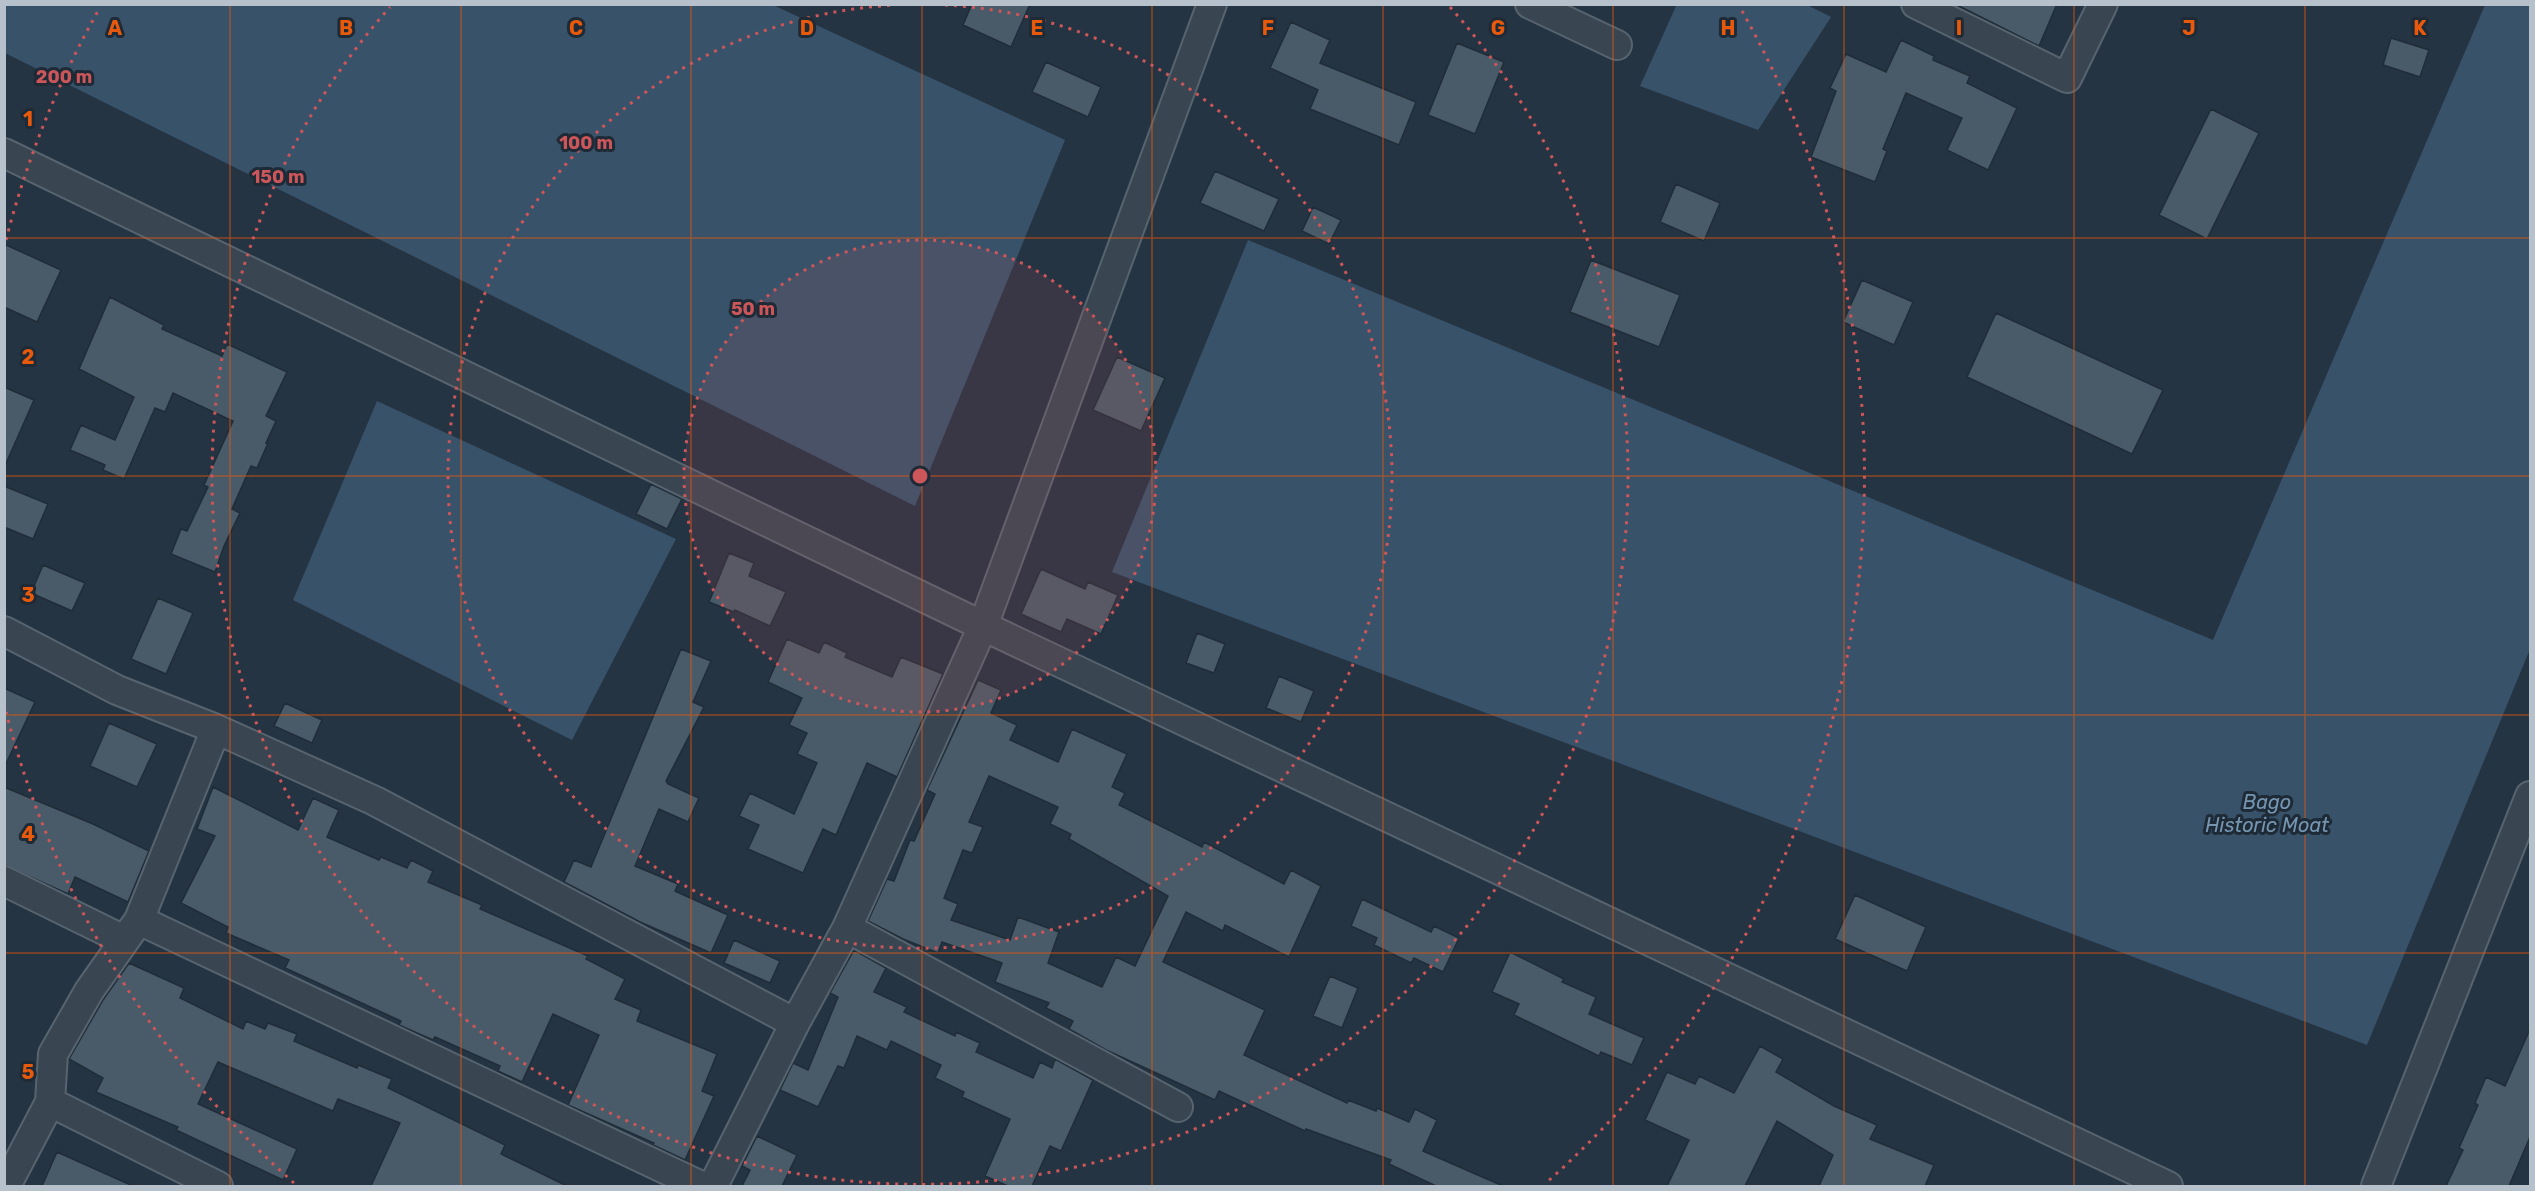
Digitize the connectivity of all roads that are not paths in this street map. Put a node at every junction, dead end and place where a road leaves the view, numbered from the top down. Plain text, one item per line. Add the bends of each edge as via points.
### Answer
1 (1212, 4) edge
2 (1530, 4) edge
3 (1916, 4) edge
4 (2103, 4) edge
5 (1617, 45) dead end
6 (4, 153) edge
7 (983, 626) junction
8 (4, 631) edge
9 (216, 729) junction
10 (2530, 796) edge
11 (4, 880) edge
12 (847, 928) junction
13 (131, 930) junction
14 (795, 1023) junction
15 (50, 1102) junction
16 (1178, 1107) dead end
17 (6, 1186) edge
18 (218, 1186) edge
19 (701, 1186) edge
20 (713, 1186) edge
21 (2168, 1186) edge
22 (2376, 1186) edge

1 - 7 street
2 - 5 street
3 - 4 street via 2067,78
6 - 7 street
7 - 12 street
7 - 21 street
8 - 9 street via 117,690
9 - 13 street
9 - 14 street via 375,801
10 - 22 street
11 - 13 street
12 - 14 street
12 - 16 street
13 - 15 street via 89,991 54,1054
13 - 19 street
14 - 20 street
15 - 17 street
15 - 18 street

